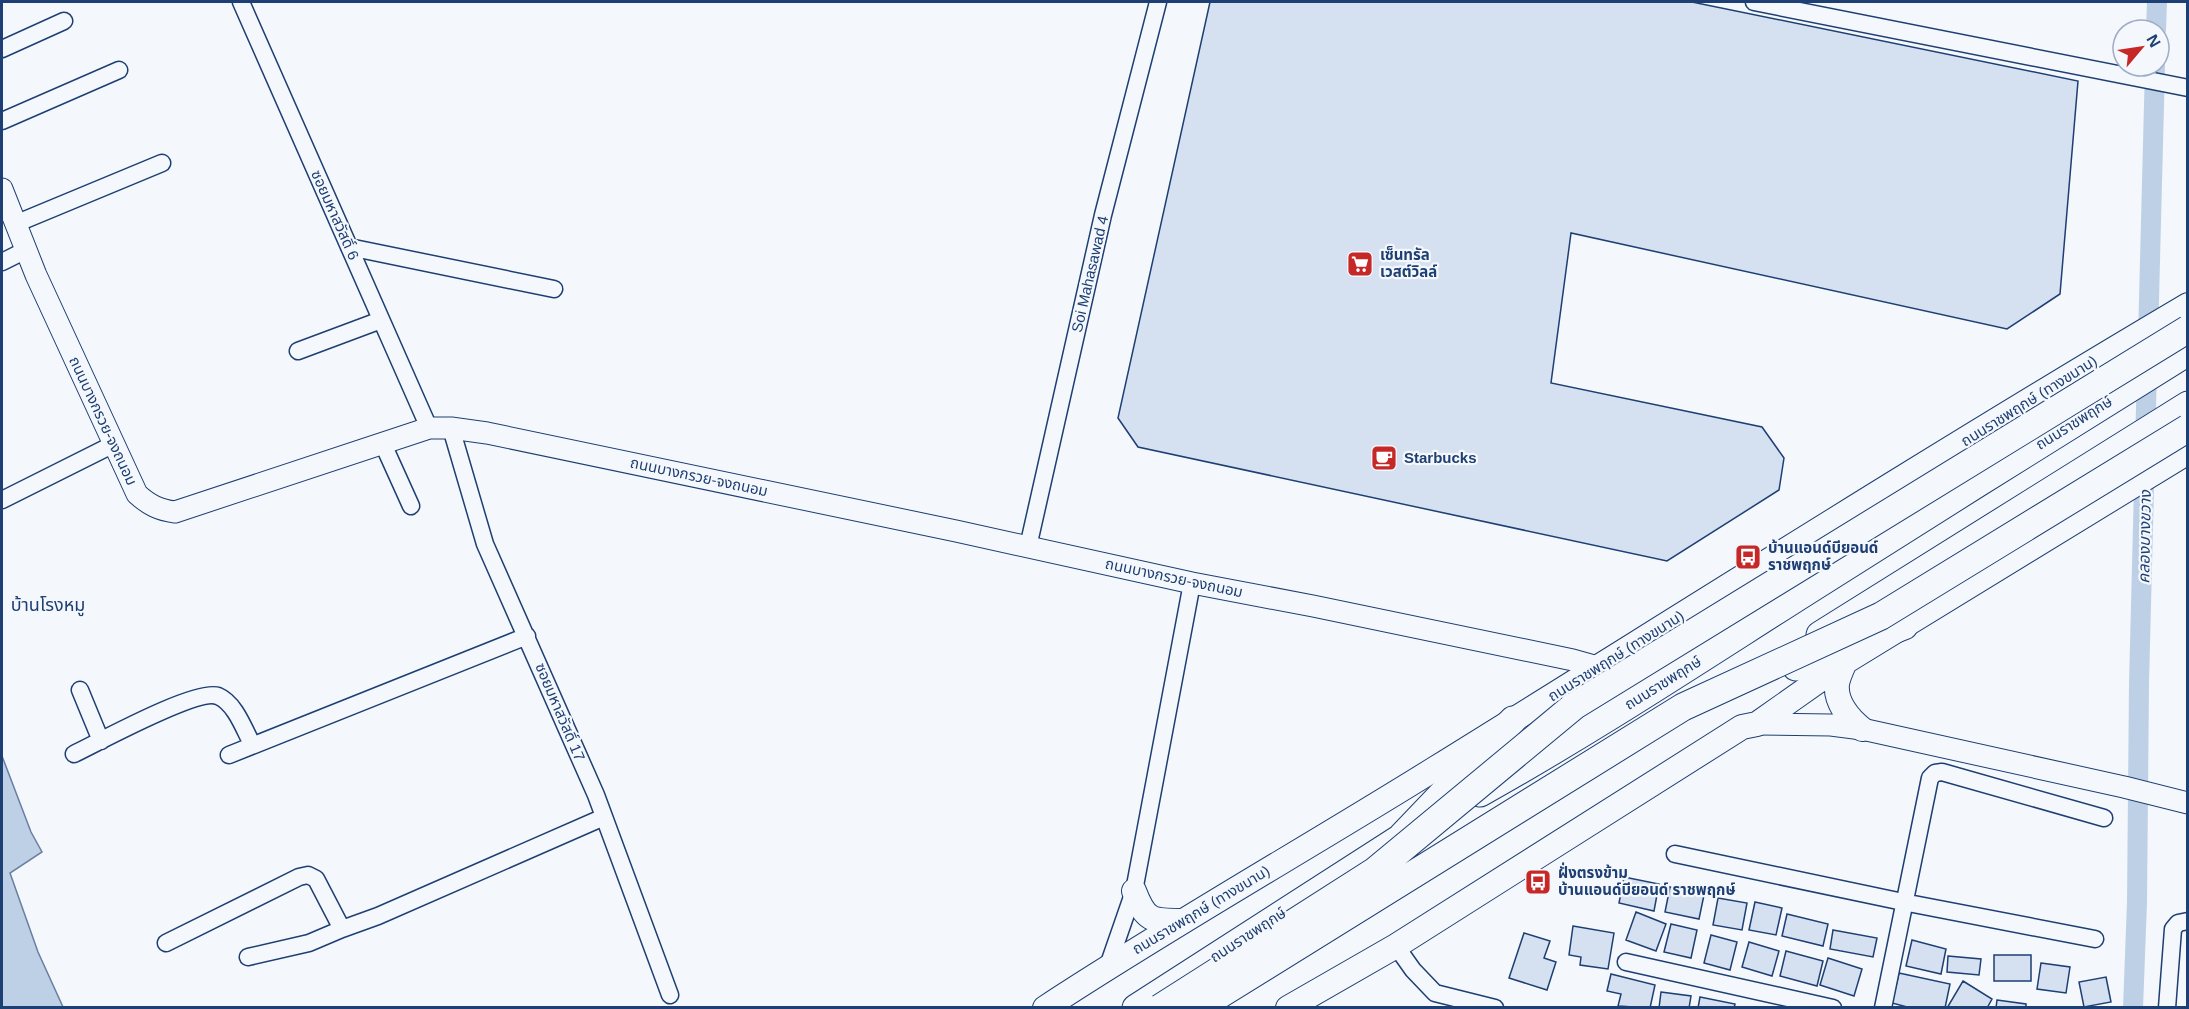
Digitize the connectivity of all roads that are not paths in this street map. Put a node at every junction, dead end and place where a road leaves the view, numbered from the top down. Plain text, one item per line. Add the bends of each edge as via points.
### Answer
1 (241, 2) edge
2 (1158, 2) edge
3 (1754, 2) edge
4 (64, 21) dead end
5 (2, 49) edge
6 (119, 70) dead end
7 (2187, 88) edge
8 (2, 121) edge
9 (162, 163) dead end
10 (2, 189) edge
11 (15, 224) junction
12 (349, 247) junction
13 (26, 250) junction
14 (2, 262) edge
15 (554, 289) dead end
16 (2182, 316) edge
17 (381, 320) junction
18 (298, 351) dead end
19 (2187, 352) edge
20 (2180, 417) edge
21 (429, 428) junction
22 (451, 428) junction
23 (114, 444) junction
24 (383, 444) junction
25 (2179, 457) edge
26 (2, 500) edge
27 (411, 506) dead end
28 (1028, 548) junction
29 (1192, 583) junction
30 (1904, 626) junction
31 (527, 636) junction
32 (1845, 662) junction
33 (1598, 667) junction
34 (80, 690) dead end
35 (1722, 696) junction
36 (1513, 720) junction
37 (1757, 724) junction
38 (1862, 729) junction
39 (101, 741) junction
40 (252, 744) junction
41 (74, 754) dead end
42 (229, 755) dead end
43 (2187, 803) edge
44 (604, 817) junction
45 (2104, 818) dead end
46 (1402, 836) junction
47 (1675, 854) dead end
48 (1134, 891) junction
49 (1903, 902) junction
50 (1183, 921) junction
51 (2187, 921) edge
52 (342, 929) junction
53 (2095, 939) dead end
54 (166, 943) dead end
55 (1396, 946) junction
56 (248, 957) dead end
57 (1626, 962) dead end
58 (1108, 966) junction
59 (669, 995) dead end
60 (1317, 1000) edge
61 (1045, 1008) edge
62 (1136, 1008) edge
63 (1160, 1008) edge
64 (1198, 1008) edge
65 (1222, 1008) edge
66 (1288, 1008) edge
67 (1495, 1008) edge
68 (1833, 1008) edge
69 (1883, 1008) edge
70 (2168, 1008) edge

1 - 12 street, ซอยมหาสวัสดิ์ 6
2 - 28 street, Soi Mahasawad 4 via 1103,215
3 - 7 street
4 - 5 street
6 - 8 street
9 - 11 street
10 - 11 street, ถนนบางกรวย-จงถนอม
11 - 13 street, ถนนบางกรวย-จงถนอม
12 - 15 street
12 - 17 street, ซอยมหาสวัสดิ์ 6
13 - 14 street
13 - 23 street, ถนนบางกรวย-จงถนอม
16 - 33 main road, ถนนราชพฤกษ์ (ทางขนาน) via 2125,342
16 - 63 main road, bridge via 1574,706 1375,871
17 - 18 street
17 - 21 street, ซอยมหาสวัสดิ์ 6
19 - 46 main road, ถนนราชพฤกษ์ via 1556,749
20 - 35 main road via 2132,440
20 - 64 main road, bridge via 1881,616 1683,707
21 - 22 street, ถนนบางกรวย-จงถนอม
21 - 24 street, ถนนบางกรวย-จงถนอม
22 - 28 street, ถนนบางกรวย-จงถนอม
22 - 31 street, ซอยมหาสวัสดิ์ 17 via 485,544
23 - 24 street, ถนนบางกรวย-จงถนอม via 137,494 147,503 175,512
23 - 26 street
24 - 27 street
25 - 30 main road
28 - 29 street, ถนนบางกรวย-จงถนอม
29 - 33 street, ถนนบางกรวย-จงถนอม
29 - 48 street
30 - 32 main road
30 - 35 main road
31 - 40 street
31 - 44 street, ซอยมหาสวัสดิ์ 17
32 - 37 main road
32 - 38 main road via 1837,685 1838,696 1850,719
33 - 36 main road, ถนนราชพฤกษ์ (ทางขนาน)
34 - 39 street
35 - 65 main road
36 - 46 main road
36 - 50 main road, ถนนราชพฤกษ์ (ทางขนาน)
37 - 38 street
37 - 55 main road via 1742,727
38 - 43 street
39 - 40 street via 203,695 227,702
39 - 41 street
40 - 42 street
44 - 52 street
44 - 59 street, ซอยมหาสวัสดิ์ 17
45 - 49 street via 1935,773 1930,778
46 - 62 main road, ถนนราชพฤกษ์
47 - 49 street
48 - 50 main road via 1142,910 1156,921
48 - 58 street
49 - 53 street
49 - 69 street
50 - 58 main road, ถนนราชพฤกษ์ (ทางขนาน)
51 - 70 street via 2178,922 2173,929
52 - 54 street via 316,879 308,875
52 - 56 street via 309,943
55 - 60 main road
55 - 67 street via 1435,993
57 - 68 street
58 - 61 main road, ถนนราชพฤกษ์ (ทางขนาน)
60 - 66 main road

